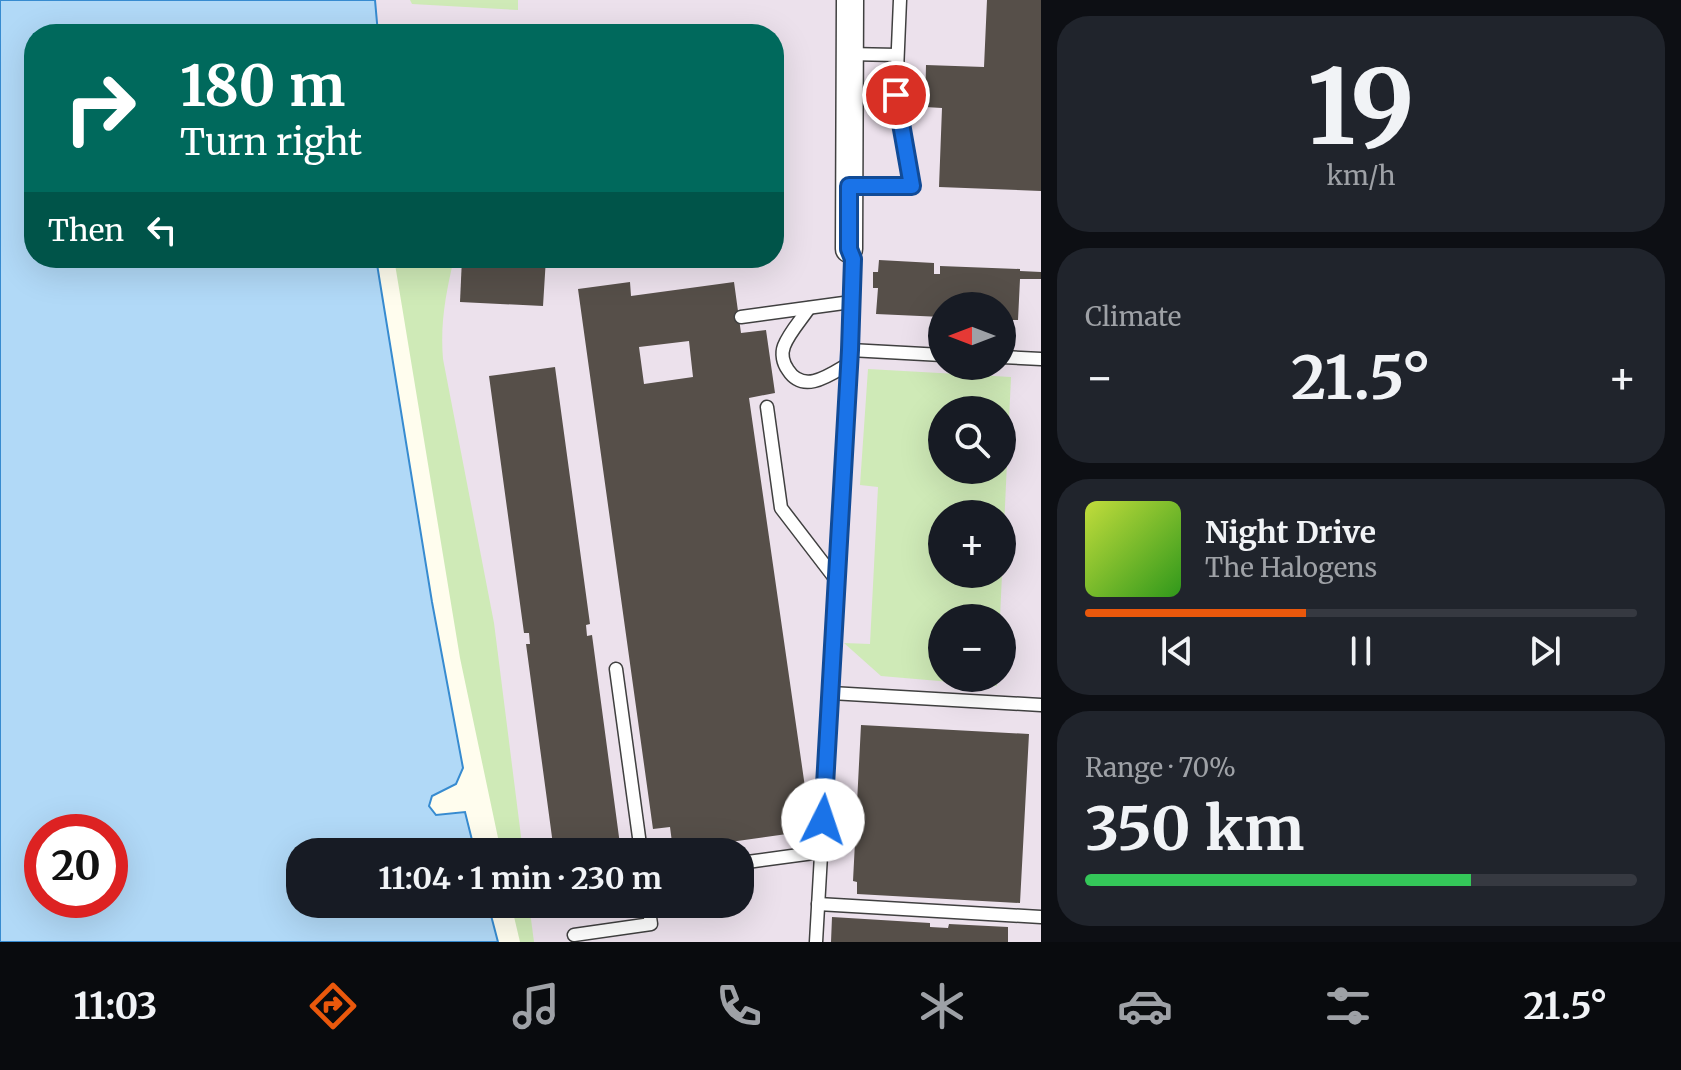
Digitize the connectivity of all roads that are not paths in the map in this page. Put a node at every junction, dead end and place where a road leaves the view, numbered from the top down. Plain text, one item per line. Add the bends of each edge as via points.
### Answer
1 (850, 0) edge
2 (900, 0) edge
3 (848, 54) junction
4 (897, 55) junction
5 (849, 186) junction
6 (849, 249) joint
7 (851, 302) junction
8 (809, 308) junction
9 (741, 317) dead end
10 (928, 355) edge
11 (850, 357) junction
12 (1016, 358) edge
13 (1041, 359) edge
14 (767, 407) dead end
15 (837, 581) junction
16 (616, 669) dead end
17 (831, 693) junction
18 (1041, 705) edge
19 (639, 838) edge
20 (821, 852) junction
21 (754, 861) edge
22 (818, 904) junction
23 (1041, 917) edge
24 (650, 918) edge
25 (574, 935) dead end
26 (816, 942) edge

1 - 3 street
2 - 4 lane
3 - 4 lane
3 - 5 street
4 - 5 lane via 896,95 912,186
5 - 6 street
6 - 7 lane
7 - 8 lane
7 - 11 lane
8 - 9 lane
8 - 11 lane via 783,350 790,374 804,382 821,380
10 - 11 lane
11 - 15 lane
12 - 13 lane
14 - 15 lane via 781,508
15 - 17 lane
16 - 19 lane
17 - 18 lane
17 - 20 lane
20 - 21 lane
20 - 22 lane
22 - 23 lane
22 - 26 lane
24 - 25 lane via 651,924

